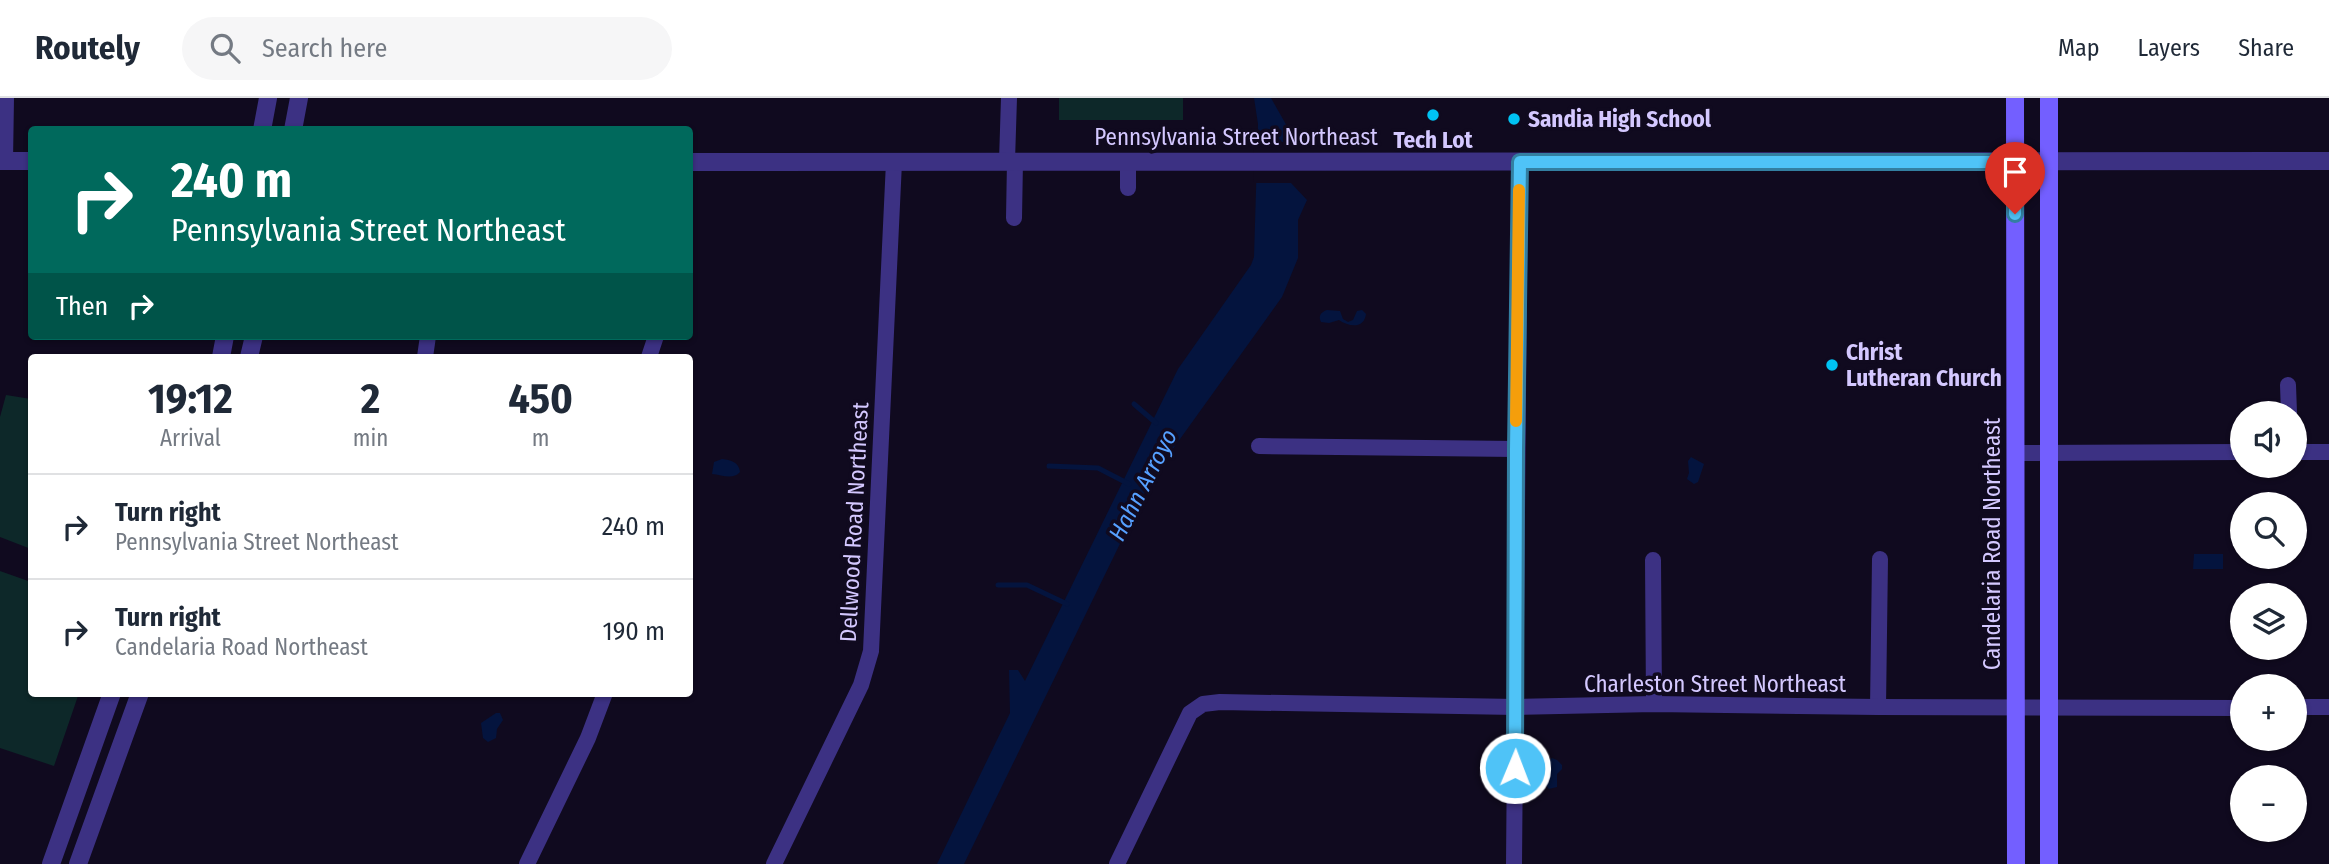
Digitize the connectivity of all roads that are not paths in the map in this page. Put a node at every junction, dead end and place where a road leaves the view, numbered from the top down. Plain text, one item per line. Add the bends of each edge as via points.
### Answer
1 (6, 98) edge
2 (268, 98) edge
3 (299, 98) edge
4 (1009, 98) edge
5 (2015, 98) edge
6 (2049, 98) edge
7 (263, 126) edge
8 (294, 126) edge
9 (1128, 161) junction
10 (2329, 161) edge
11 (3, 162) edge
12 (28, 162) edge
13 (693, 162) edge
14 (894, 162) junction
15 (1011, 162) junction
16 (1520, 162) junction
17 (2015, 162) junction
18 (2049, 162) junction
19 (1128, 188) dead end
20 (1014, 218) dead end
21 (2288, 384) dead end
22 (2289, 401) edge
23 (1259, 446) dead end
24 (1516, 449) junction
25 (2230, 452) edge
26 (2307, 452) edge
27 (2329, 452) edge
28 (2017, 453) junction
29 (2048, 453) junction
30 (1880, 559) dead end
31 (1653, 560) dead end
32 (111, 697) edge
33 (139, 697) edge
34 (604, 697) edge
35 (1654, 704) junction
36 (1516, 707) junction
37 (1878, 707) junction
38 (2017, 708) junction
39 (2049, 708) junction
40 (2230, 708) edge
41 (2307, 708) edge
42 (2329, 708) edge
43 (51, 864) edge
44 (78, 864) edge
45 (527, 864) edge
46 (774, 864) edge
47 (1117, 864) edge
48 (1514, 864) edge
49 (2016, 864) edge
50 (2049, 864) edge

1 - 11 street
2 - 7 street
3 - 8 street
4 - 15 street
5 - 17 main road, Candelaria Road Northeast
6 - 18 main road
9 - 15 street, Pennsylvania Street Northeast
9 - 16 street, Pennsylvania Street Northeast
9 - 19 street
10 - 18 street, Pennsylvania Street Northeast
11 - 12 street
13 - 14 street, Pennsylvania Street Northeast
14 - 15 street, Pennsylvania Street Northeast
14 - 46 street, Dellwood Road Northeast via 871,651 861,685
15 - 20 street
16 - 17 street, Pennsylvania Street Northeast
16 - 24 street
17 - 18 street, Pennsylvania Street Northeast
17 - 28 main road, Candelaria Road Northeast
18 - 29 main road
21 - 22 street
23 - 24 street
24 - 36 street
25 - 29 street
26 - 27 street
28 - 29 street
28 - 38 main road, Candelaria Road Northeast
29 - 39 main road
30 - 37 street
31 - 35 street
32 - 43 street
33 - 44 street
34 - 45 street via 589,738
35 - 36 street, Charleston Street Northeast
35 - 37 street, Charleston Street Northeast
36 - 47 street, Charleston Street Northeast via 1203,704 1190,713
36 - 48 street
37 - 38 street, Charleston Street Northeast
38 - 39 street, Charleston Street Northeast
38 - 49 main road, Candelaria Road Northeast
39 - 40 street, Charleston Street Northeast
39 - 50 main road
41 - 42 street

